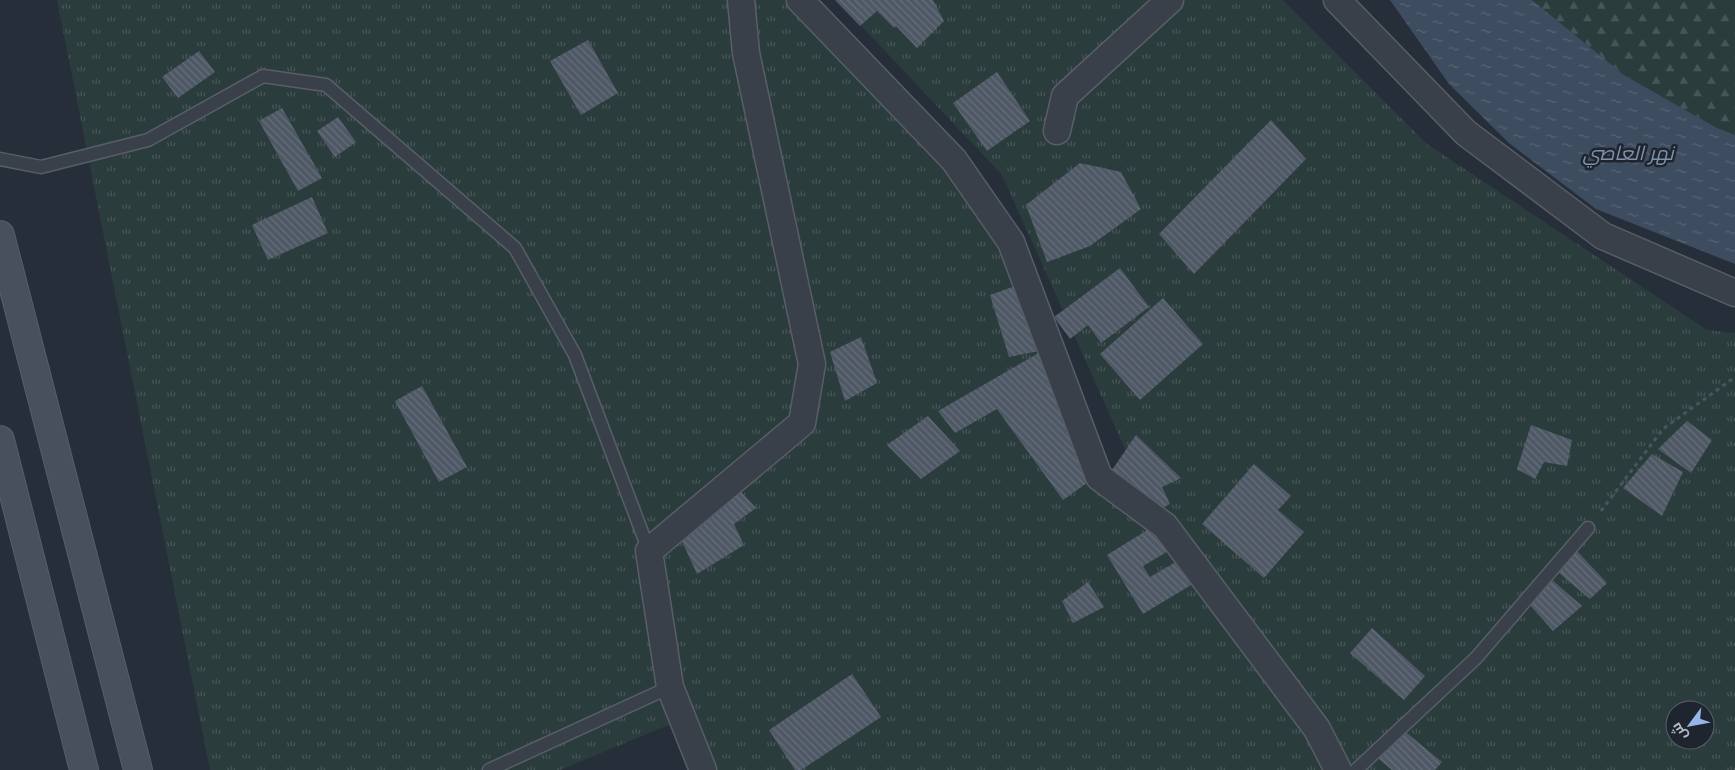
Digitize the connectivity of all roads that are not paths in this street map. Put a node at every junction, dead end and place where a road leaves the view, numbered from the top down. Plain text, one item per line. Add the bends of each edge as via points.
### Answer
1 (741, 0) edge
2 (800, 0) edge
3 (1170, 0) edge
4 (1338, 0) edge
5 (1057, 131) dead end
6 (0, 159) edge
7 (0, 235) edge
8 (1735, 293) edge
9 (0, 440) edge
10 (1588, 528) road end
11 (649, 551) junction
12 (670, 687) junction
13 (84, 770) edge
14 (138, 770) edge
15 (489, 770) edge
16 (703, 770) edge
17 (1338, 770) edge
18 (1356, 770) edge

1 - 11 street via 746,54 812,364 811,372 802,423
2 - 17 street via 954,160 1011,242 1099,477 1165,526 1317,729
3 - 5 street via 1065,96
4 - 8 street via 1466,133 1603,236
6 - 11 lane via 41,167 148,140 263,76 326,85 515,248 575,355
7 - 14 main road
9 - 13 main road
10 - 18 lane via 1476,658
11 - 12 street
12 - 15 lane
12 - 16 street

